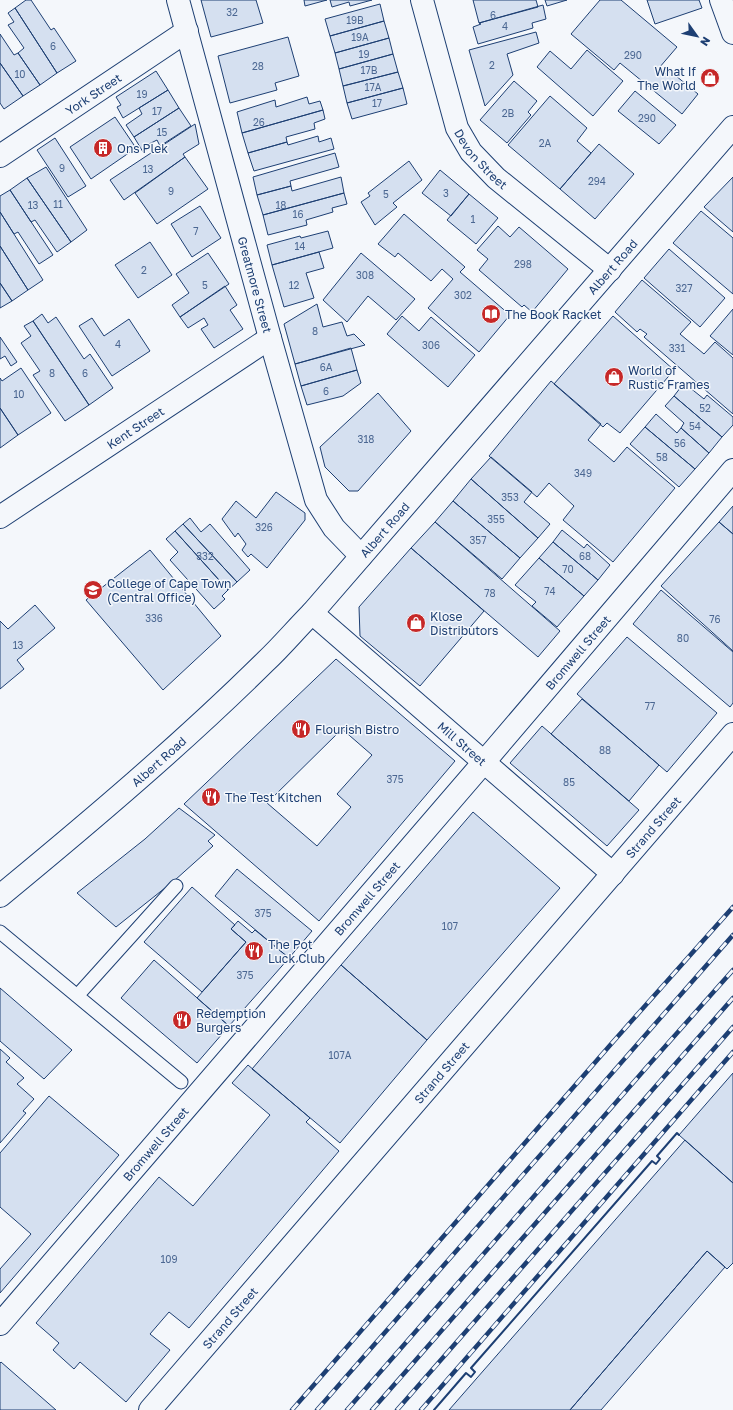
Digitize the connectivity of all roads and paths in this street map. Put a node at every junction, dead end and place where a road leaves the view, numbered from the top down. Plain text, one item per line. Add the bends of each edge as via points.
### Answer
1 (178, 0) edge
2 (422, 0) edge
3 (721, 0) edge
4 (187, 31) junction
5 (733, 33) edge
6 (733, 127) edge
7 (0, 156) edge
8 (610, 270) junction
9 (270, 338) junction
10 (733, 470) edge
11 (0, 517) edge
12 (361, 556) junction
13 (312, 613) junction
14 (733, 734) edge
15 (484, 762) junction
16 (613, 874) junction
17 (176, 886) dead end
18 (0, 896) edge
19 (0, 932) edge
20 (77, 996) junction
21 (181, 1082) dead end
22 (0, 1324) edge
23 (150, 1410) edge

1 - 4 street, Greatmore Street
2 - 8 street, Devon Street via 457,128 471,152 496,178
3 - 5 street
4 - 7 street, York Street
4 - 9 street, Greatmore Street
6 - 8 street, Albert Road
8 - 12 street, Albert Road
9 - 11 street, Kent Street
9 - 12 street, Greatmore Street via 316,500 334,528
10 - 15 street, Bromwell Street
12 - 13 street, Albert Road
13 - 15 street, Mill Street
13 - 18 street, Albert Road via 215,710 87,824
14 - 16 street, Strand Street
15 - 16 street, Mill Street
15 - 22 street, Bromwell Street
16 - 23 street, Strand Street
17 - 20 lane
19 - 20 lane
20 - 21 lane

